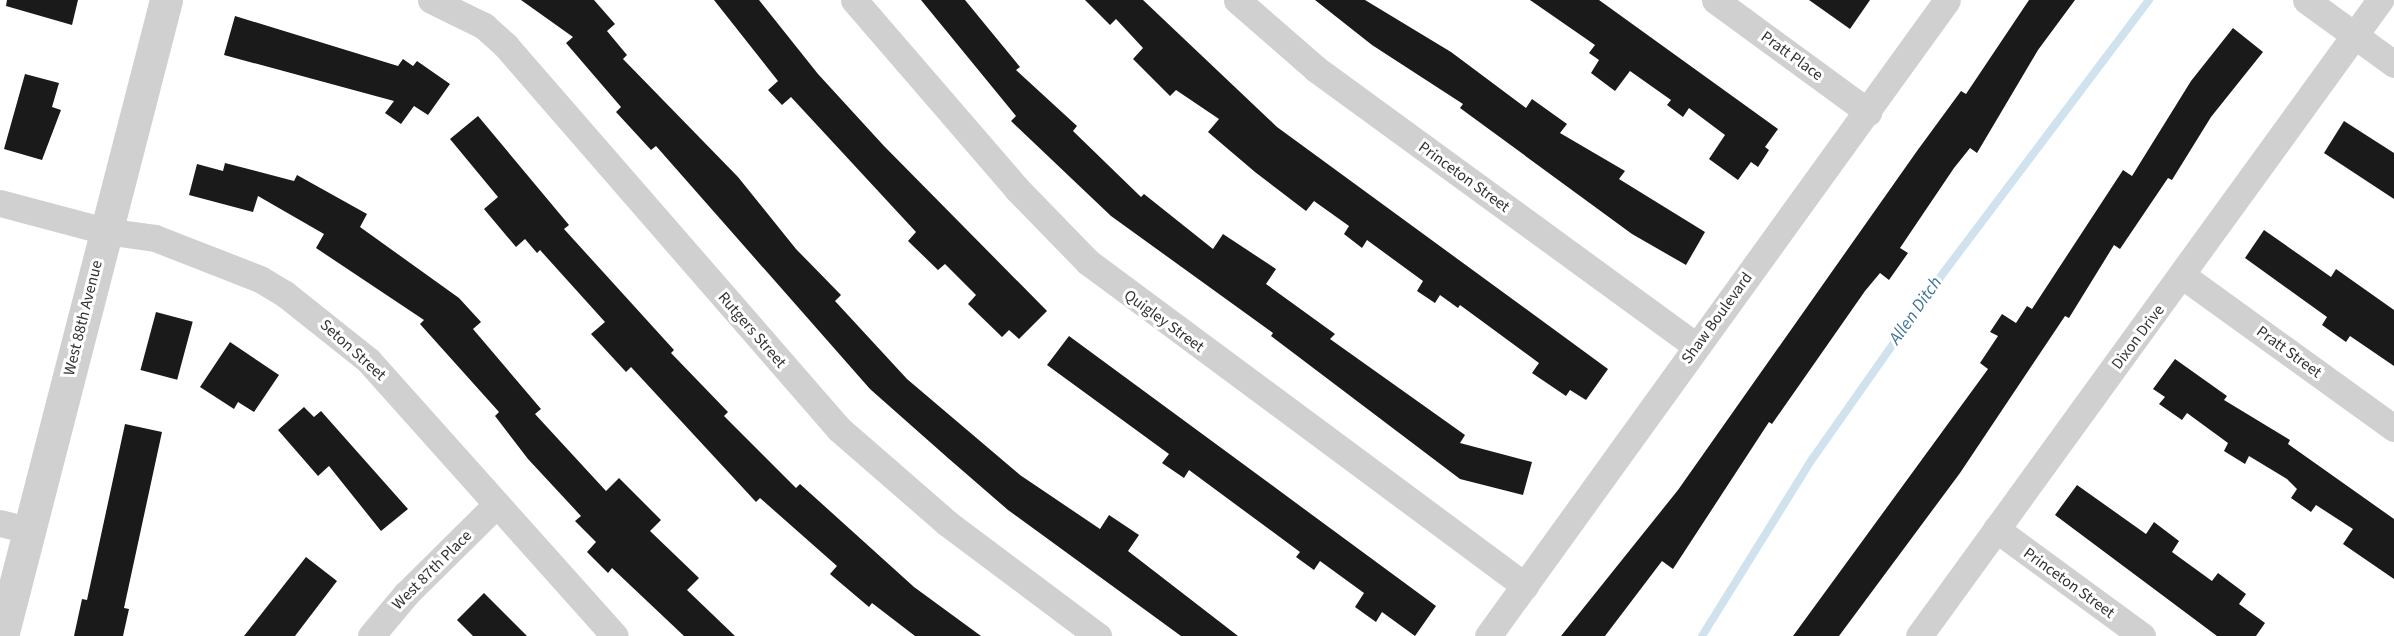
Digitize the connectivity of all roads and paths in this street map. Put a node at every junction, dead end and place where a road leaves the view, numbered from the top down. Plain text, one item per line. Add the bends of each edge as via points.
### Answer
1 (166, 0) edge
2 (431, 0) edge
3 (854, 0) edge
4 (1237, 0) edge
5 (1715, 0) edge
6 (1947, 0) edge
7 (2306, 0) edge
8 (2380, 0) edge
9 (2355, 35) junction
10 (2394, 64) edge
11 (1868, 112) junction
12 (0, 203) edge
13 (105, 231) junction
14 (2183, 276) junction
15 (1696, 346) junction
16 (2394, 428) edge
17 (495, 506) junction
18 (15, 527) edge
19 (1996, 529) junction
20 (1525, 586) junction
21 (2, 636) edge
22 (371, 636) edge
23 (615, 636) edge
24 (1098, 636) edge
25 (1488, 636) edge
26 (1919, 636) edge
27 (2142, 636) edge

1 - 13 street, West 88th Avenue
2 - 24 street, Rutgers Street via 484,26 506,46 839,429 947,523
3 - 20 street, Quigley Street via 1017,189 1088,262
4 - 15 street, Princeton Street via 1316,69
5 - 11 street, Pratt Place
6 - 11 street, Shaw Boulevard
7 - 9 street
8 - 9 street, Dixon Drive
9 - 10 street
9 - 14 street, Dixon Drive
11 - 15 street, Shaw Boulevard
12 - 13 street, Seton Street
13 - 17 street, Seton Street via 155,238 202,254 285,294 368,360
13 - 18 street, West 88th Avenue
14 - 16 street, Pratt Street
14 - 19 street, Dixon Drive
15 - 20 street, Shaw Boulevard
17 - 22 street, West 87th Place via 406,594
17 - 23 street, Seton Street
18 - 21 street, West 88th Avenue
19 - 26 street, Dixon Drive
19 - 27 street, Princeton Street
20 - 25 street, Shaw Boulevard

